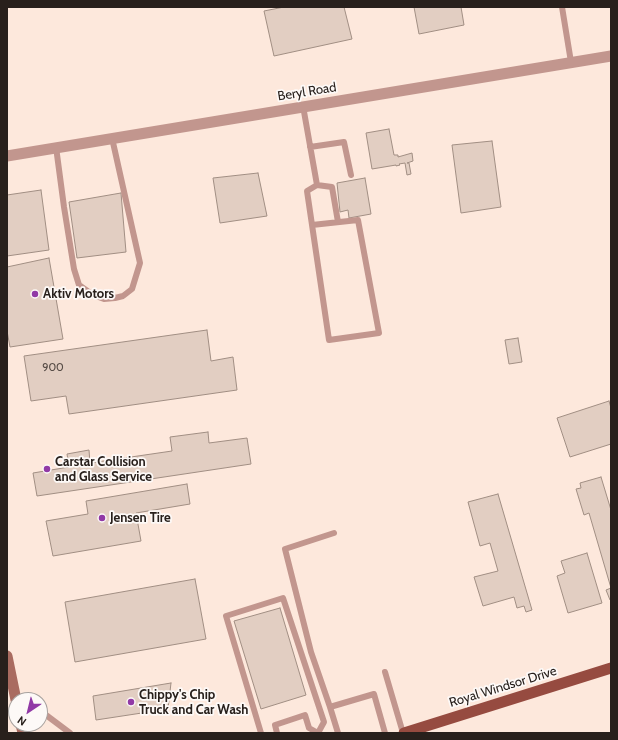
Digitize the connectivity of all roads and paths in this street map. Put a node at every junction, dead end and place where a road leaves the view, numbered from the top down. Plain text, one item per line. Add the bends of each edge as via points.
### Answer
1 (562, 7) edge
2 (611, 56) edge
3 (570, 62) junction
4 (303, 106) junction
5 (112, 138) junction
6 (56, 147) junction
7 (310, 147) junction
8 (7, 156) edge
9 (351, 175) dead end
10 (317, 185) junction
11 (338, 222) junction
12 (312, 225) junction
13 (334, 533) dead end
14 (7, 656) edge
15 (611, 668) edge
16 (385, 672) dead end
17 (14, 692) edge
18 (330, 707) junction
19 (48, 716) edge
20 (70, 733) edge
21 (261, 733) edge
22 (277, 733) edge
23 (318, 733) edge
24 (338, 733) edge
25 (385, 733) edge
26 (403, 733) edge

1 - 3 lane
2 - 3 street, Beryl Road
3 - 4 street, Beryl Road
4 - 5 street, Beryl Road
4 - 7 lane
5 - 6 street, Beryl Road
5 - 6 lane via 140,263 132,289 115,298 104,299 79,285 74,268
6 - 8 street, Beryl Road
7 - 9 lane via 344,142
7 - 10 lane
10 - 11 lane via 332,187
10 - 12 lane via 307,191
11 - 12 lane
11 - 12 lane via 358,220 379,333 329,340
13 - 18 lane via 285,549 311,652
14 - 17 main road
15 - 26 main road, Royal Windsor Drive
16 - 26 lane
18 - 24 lane
18 - 25 lane via 374,694
19 - 20 lane
21 - 23 lane via 226,616 283,598 324,722
22 - 23 lane via 275,725 305,716 309,728

